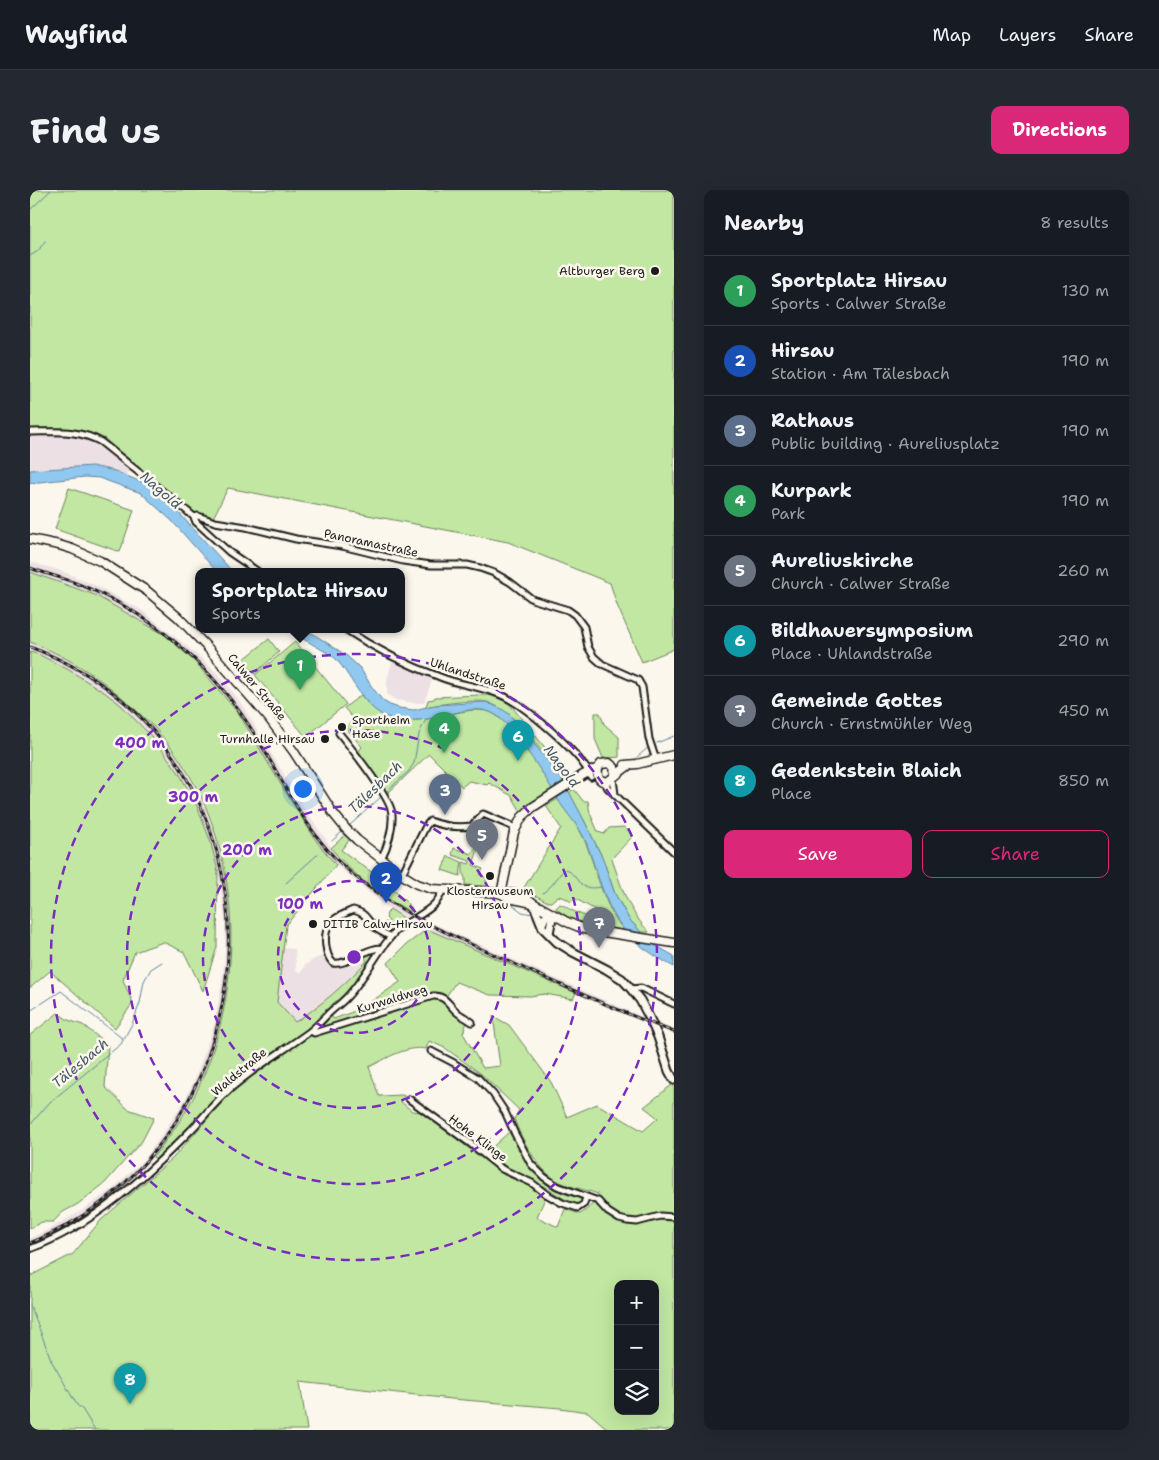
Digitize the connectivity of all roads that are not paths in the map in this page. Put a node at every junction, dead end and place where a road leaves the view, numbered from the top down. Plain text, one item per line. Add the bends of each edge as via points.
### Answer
1 (30, 432) edge
2 (194, 517) junction
3 (30, 539) edge
4 (253, 568) edge
5 (351, 633) edge
6 (339, 733) dead end
7 (674, 756) edge
8 (656, 760) junction
9 (613, 766) junction
10 (628, 766) junction
11 (596, 777) junction
12 (614, 777) junction
13 (615, 795) junction
14 (516, 828) junction
15 (674, 852) edge
16 (381, 859) junction
17 (404, 870) dead end
18 (505, 879) junction
19 (442, 891) junction
20 (502, 894) junction
21 (520, 894) junction
22 (532, 903) junction
23 (550, 913) junction
24 (542, 924) junction
25 (549, 933) junction
26 (391, 937) junction
27 (674, 943) edge
28 (380, 948) junction
29 (631, 989) junction
30 (674, 1004) edge
31 (472, 1022) dead end
32 (310, 1031) junction
33 (431, 1051) dead end
34 (674, 1080) edge
35 (409, 1099) dead end
36 (586, 1197) junction
37 (674, 1217) edge
38 (30, 1250) edge

1 - 2 street via 69,432 92,437
2 - 4 street via 223,546
2 - 8 street, Panoramastraße via 403,561 480,568 502,577 532,598 568,610 580,620 590,652 598,662 638,680
3 - 16 main road, Calwer Straße via 72,549 100,562 147,591 178,617 268,717 342,824
5 - 11 street, Uhlandstraße via 406,664 516,702 556,736
6 - 16 street via 381,791 392,812 392,825
7 - 8 main road
8 - 10 main road
9 - 10 main road
9 - 11 main road via 604,763 598,768
9 - 12 main road
10 - 12 main road
11 - 12 main road via 609,781
11 - 13 street, Uhlandstraße
11 - 14 main road via 573,782 536,805 525,813
12 - 13 street
13 - 15 street, Uhlandstraße
14 - 17 street via 483,814 472,826 458,828 430,821
14 - 18 main road
16 - 19 main road, Calwer Straße via 410,880
18 - 20 main road
18 - 21 main road
19 - 20 main road, Calwer Straße
19 - 26 street, Waldstraße via 432,906
20 - 21 main road
20 - 22 main road
21 - 22 main road
22 - 23 main road
22 - 24 main road
23 - 24 main road
23 - 25 main road
23 - 27 main road via 584,929
24 - 25 main road
25 - 29 main road via 562,946 606,969
26 - 28 street, Waldstraße
26 - 28 street via 376,929 365,915 353,910 339,916 329,926 326,949 333,963 340,964
28 - 32 street, Waldstraße via 355,988
29 - 30 street via 641,988
29 - 34 main road via 652,1022
31 - 32 street, Kurwaldweg via 439,995 314,1033
32 - 38 street, Waldstraße via 228,1090 167,1154 105,1208 68,1232
33 - 36 street via 478,1078 493,1094 531,1164 544,1177 557,1186
35 - 36 street, Hohe Klinge via 502,1169 532,1183 562,1203 578,1208
36 - 37 street via 598,1201 619,1219 637,1222 652,1217

